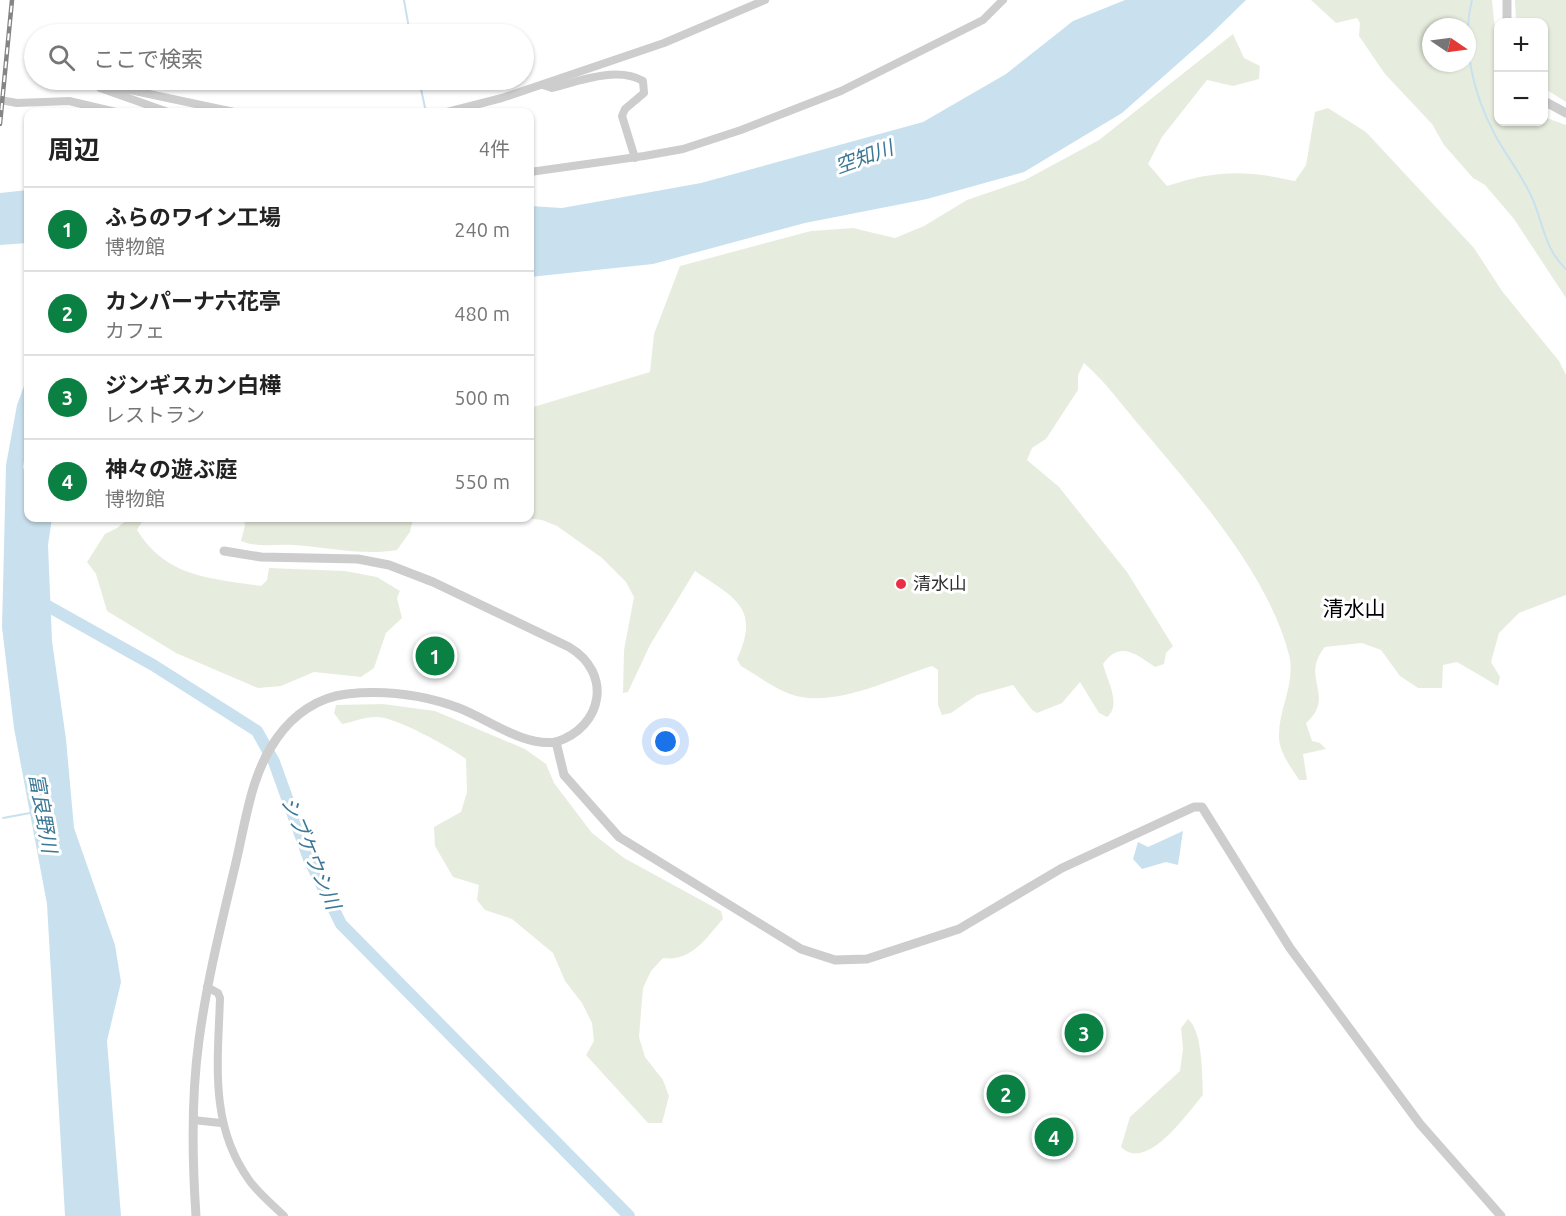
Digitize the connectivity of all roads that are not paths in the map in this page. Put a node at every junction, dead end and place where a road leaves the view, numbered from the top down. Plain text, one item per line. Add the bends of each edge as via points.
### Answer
1 (765, 0) edge
2 (1003, 0) edge
3 (1507, 0) edge
4 (1507, 18) edge
5 (543, 85) junction
6 (534, 88) edge
7 (106, 90) edge
8 (130, 90) edge
9 (525, 90) edge
10 (0, 100) edge
11 (1548, 103) edge
12 (99, 108) edge
13 (157, 108) edge
14 (215, 108) edge
15 (461, 108) edge
16 (1566, 113) edge
17 (635, 158) junction
18 (534, 171) edge
19 (224, 551) dead end
20 (556, 742) junction
21 (207, 987) junction
22 (193, 1120) junction
23 (221, 1123) junction
24 (196, 1216) edge
25 (284, 1216) edge
26 (1501, 1216) edge

1 - 5 street via 696,31
2 - 17 street via 983,20 840,91 741,130
3 - 4 street
5 - 6 street
5 - 17 street via 552,88 609,75 643,81 644,93 622,116
7 - 13 street
8 - 14 street
9 - 15 street
10 - 12 street via 69,101
11 - 16 street
17 - 18 street
19 - 20 street via 261,557 358,559 389,565 434,582 569,647 582,655 591,668 597,700 581,729
20 - 21 street via 530,739 441,702 381,693 350,693 324,699 298,715 270,748 257,775
20 - 26 street via 564,775 619,837 801,949 835,960 867,959 959,929 1086,856 1183,811 1202,807 1290,948 1420,1124
21 - 22 street via 195,1072
21 - 23 street via 220,998
22 - 23 street
22 - 24 street
23 - 25 street via 249,1180

